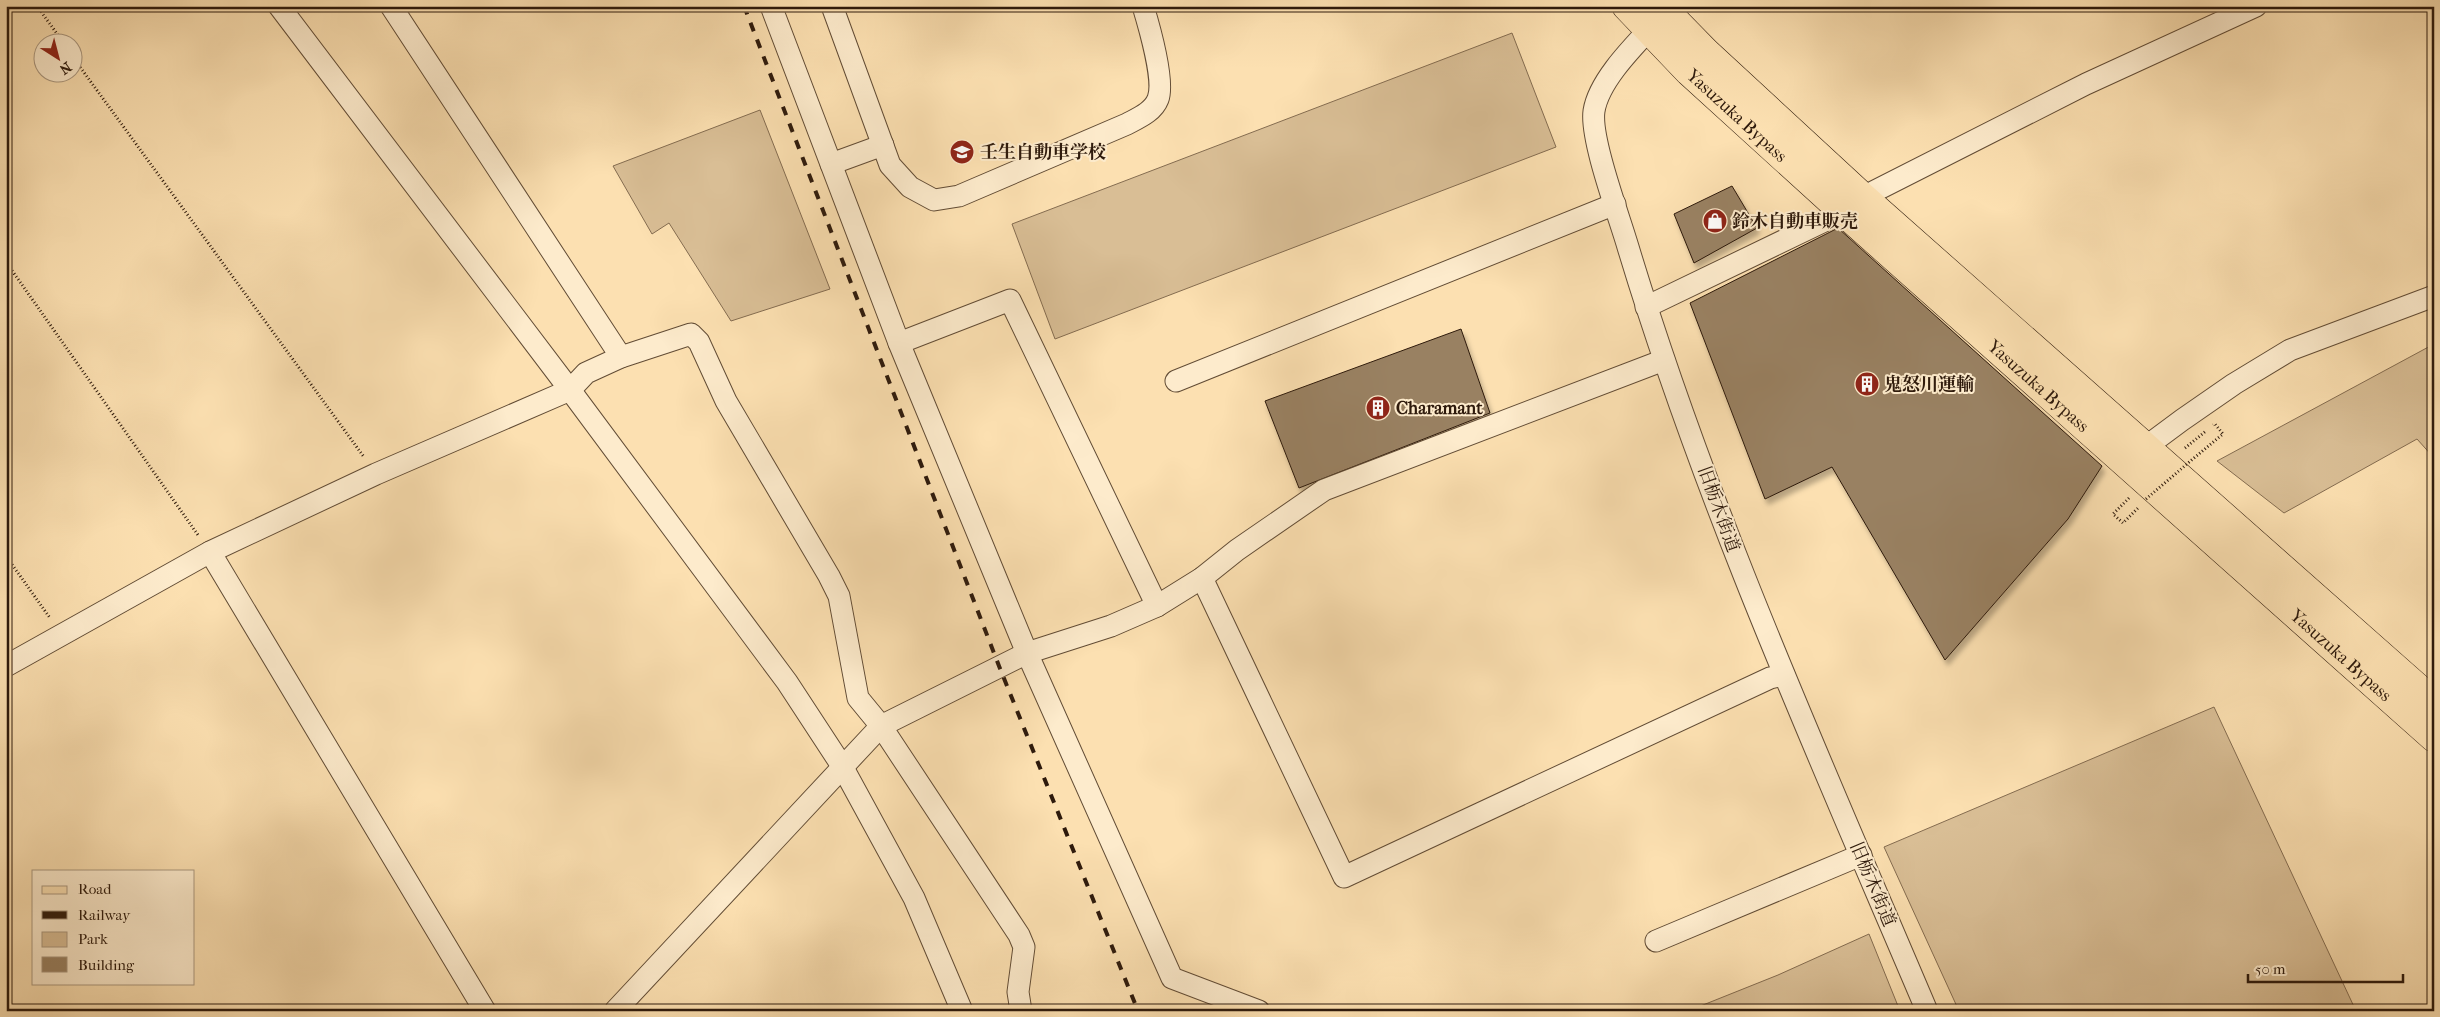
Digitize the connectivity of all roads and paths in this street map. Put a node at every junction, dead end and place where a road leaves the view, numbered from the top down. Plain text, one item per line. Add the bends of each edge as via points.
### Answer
1 (37, 6) edge
2 (278, 6) edge
3 (391, 6) edge
4 (771, 6) edge
5 (832, 6) edge
6 (1144, 6) edge
7 (1626, 6) edge
8 (2256, 6) edge
9 (1658, 16) edge
10 (56, 32) edge
11 (82, 70) edge
12 (883, 145) junction
13 (831, 164) junction
14 (1615, 204) junction
15 (1853, 204) junction
16 (6, 262) edge
17 (2434, 296) edge
18 (1646, 307) junction
19 (899, 343) junction
20 (621, 357) junction
21 (1664, 360) junction
22 (1176, 381) dead end
23 (570, 390) junction
24 (2147, 446) junction
25 (2186, 448) dead end
26 (2130, 466) junction
27 (376, 474) junction
28 (2131, 496) dead end
29 (210, 552) junction
30 (6, 556) edge
31 (1202, 578) junction
32 (1157, 606) junction
33 (62, 634) junction
34 (1027, 653) junction
35 (6, 666) edge
36 (1784, 675) junction
37 (2434, 702) edge
38 (881, 726) junction
39 (2434, 738) edge
40 (842, 766) junction
41 (1861, 855) junction
42 (1656, 941) dead end
43 (485, 1011) edge
44 (615, 1011) edge
45 (962, 1011) edge
46 (1021, 1011) edge
47 (1259, 1011) edge
48 (1927, 1011) edge

1 - 10 path
2 - 23 street
3 - 20 street
4 - 13 street
5 - 12 street
6 - 12 street via 1159,75 1158,99 1148,112 1127,124 960,196 934,200 910,187 890,165
7 - 9 main road, Yasuzuka Bypass
8 - 15 street via 2086,84
9 - 14 street, 旧栃木街道 via 1608,78 1594,112 1599,150
9 - 15 main road, Yasuzuka Bypass via 1689,72
11 - 27 path
12 - 13 street
13 - 19 street
14 - 18 street, 旧栃木街道
14 - 22 street
15 - 18 street
15 - 24 main road, Yasuzuka Bypass
15 - 26 main road, Yasuzuka Bypass
16 - 29 path
17 - 24 street via 2290,350 2234,384
18 - 21 street, 旧栃木街道
19 - 32 street via 1010,300
19 - 34 street
20 - 23 street via 586,373
20 - 38 street via 691,334 700,342 726,401 839,596 858,698
21 - 31 street via 1324,490
21 - 36 street, 旧栃木街道
23 - 27 street
23 - 40 street via 787,682
24 - 26 street
24 - 37 main road, Yasuzuka Bypass
25 - 28 path, bridge via 2215,424 2223,434 2122,523 2113,514
26 - 39 main road, Yasuzuka Bypass
27 - 29 street
29 - 33 street
29 - 43 street
30 - 33 path
31 - 32 street
31 - 36 street via 1344,877 1770,678
32 - 34 street via 1111,626
33 - 35 street
34 - 38 street
34 - 47 street via 1172,978
36 - 41 street, 旧栃木街道
38 - 40 street
38 - 46 street via 1019,935 1024,947 1018,992
40 - 44 street
40 - 45 street via 914,898
41 - 42 street
41 - 48 street, 旧栃木街道

